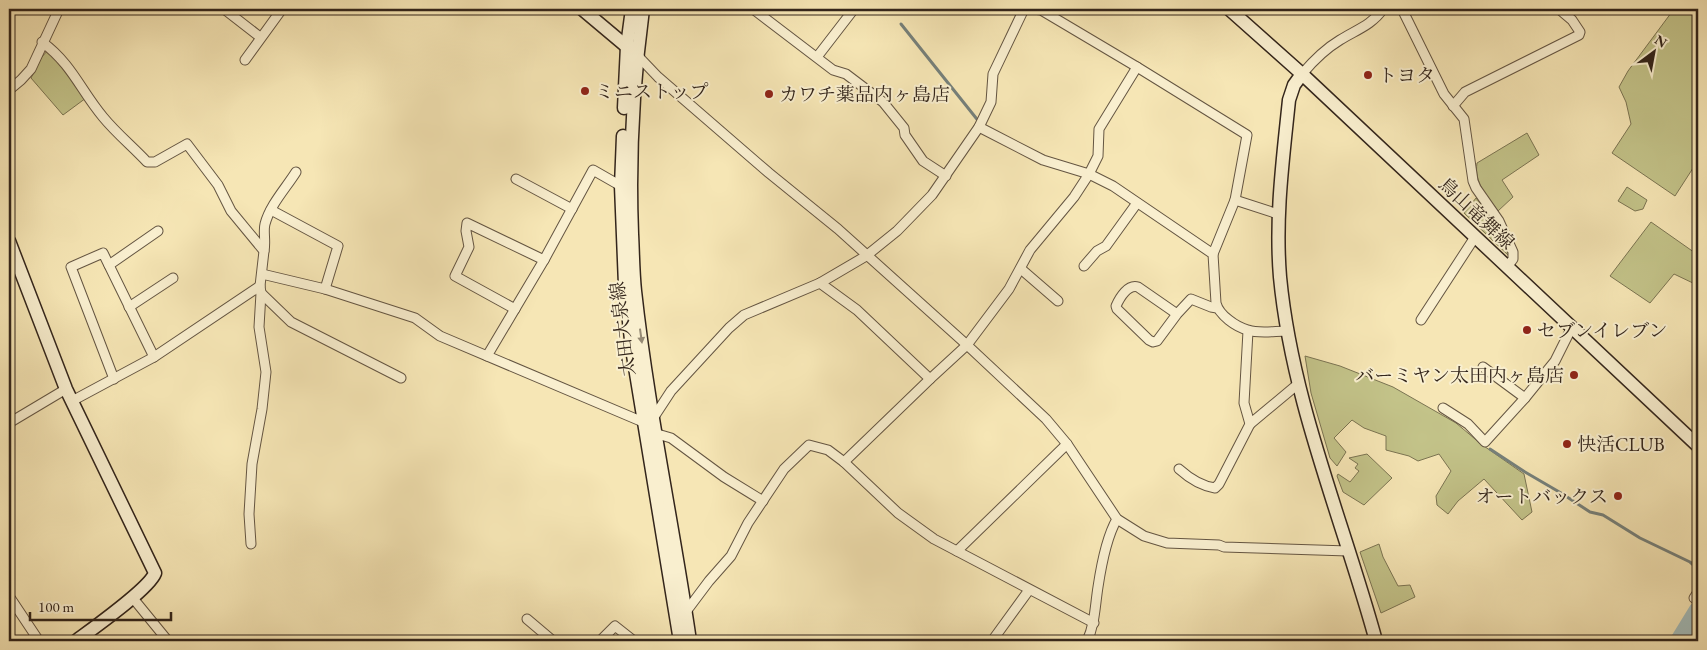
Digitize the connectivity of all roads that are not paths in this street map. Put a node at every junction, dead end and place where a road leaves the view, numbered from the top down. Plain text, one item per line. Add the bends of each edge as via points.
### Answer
1 (59, 9) edge
2 (224, 9) edge
3 (282, 9) edge
4 (582, 9) edge
5 (632, 9) edge
6 (644, 9) edge
7 (753, 9) edge
8 (854, 9) edge
9 (1024, 9) edge
10 (1034, 9) edge
11 (1229, 9) edge
12 (1383, 9) edge
13 (1402, 9) edge
14 (1559, 9) edge
15 (260, 37) junction
16 (42, 42) junction
17 (627, 46) junction
18 (637, 55) junction
19 (816, 57) junction
20 (245, 60) dead end
21 (1137, 67) junction
22 (1302, 74) junction
23 (9, 90) edge
24 (1453, 106) junction
25 (978, 127) junction
26 (296, 172) dead end
27 (1089, 174) junction
28 (946, 176) junction
29 (516, 179) dead end
30 (621, 186) junction
31 (1235, 200) junction
32 (1137, 203) junction
33 (572, 209) junction
34 (271, 210) junction
35 (1278, 214) junction
36 (158, 231) dead end
37 (1476, 236) junction
38 (9, 241) edge
39 (264, 251) junction
40 (1213, 254) junction
41 (866, 256) junction
42 (544, 260) junction
43 (109, 265) junction
44 (1084, 266) dead end
45 (1507, 267) junction
46 (1021, 269) junction
47 (262, 274) junction
48 (173, 278) dead end
49 (820, 283) junction
50 (261, 289) junction
51 (325, 289) junction
52 (1058, 301) dead end
53 (129, 307) junction
54 (1217, 308) junction
55 (515, 309) junction
56 (1176, 314) junction
57 (1421, 320) dead end
58 (1572, 328) junction
59 (1248, 331) junction
60 (1287, 332) junction
61 (967, 345) junction
62 (488, 356) junction
63 (154, 357) junction
64 (1482, 366) dead end
65 (401, 378) dead end
66 (114, 379) junction
67 (930, 379) junction
68 (1298, 384) junction
69 (66, 389) junction
70 (1525, 398) junction
71 (72, 401) junction
72 (1443, 408) dead end
73 (648, 421) junction
74 (9, 423) edge
75 (1250, 424) junction
76 (654, 434) junction
77 (1067, 444) junction
78 (1698, 446) edge
79 (844, 462) junction
80 (1179, 470) dead end
81 (763, 501) junction
82 (1117, 518) junction
83 (251, 544) dead end
84 (957, 551) junction
85 (1348, 551) junction
86 (1029, 590) junction
87 (9, 596) edge
88 (132, 597) junction
89 (527, 619) dead end
90 (686, 620) junction
91 (1094, 623) junction
92 (680, 640) edge
93 (1373, 640) edge
94 (39, 641) edge
95 (76, 641) edge
96 (168, 641) edge
97 (553, 641) edge
98 (600, 641) edge
99 (634, 641) edge
100 (992, 641) edge
101 (1088, 641) edge

1 - 16 street
2 - 15 street
3 - 15 street
4 - 17 main road
5 - 17 main road, 太田大泉線
6 - 18 main road, 太田大泉線
7 - 19 street
8 - 19 street
9 - 25 street via 993,74 991,102
10 - 21 street via 1041,10
11 - 22 main road, 鳥山竜舞線
12 - 22 street via 1370,24 1341,39
13 - 24 street
14 - 24 street via 1578,27 1579,35 1465,92
15 - 20 street
16 - 23 street via 31,69
16 - 39 street via 68,66 103,117 147,162 155,162 187,144 218,186 231,212
17 - 18 main road
17 - 30 main road, 太田大泉線
18 - 41 street via 658,77
18 -> 73 main road, 太田大泉線 via 631,211 634,289
19 - 28 street via 846,74 883,102 904,128 905,135 923,161
21 - 27 street via 1099,129 1098,156
21 - 31 street via 1247,136
22 - 35 main road via 1289,100
22 - 37 main road, 鳥山竜舞線
24 - 45 street via 1464,119 1473,181 1499,221 1513,252 1514,259
25 - 27 street via 1043,160
25 - 28 street
26 - 34 street
27 - 32 street
27 - 46 street via 1030,250
28 - 41 street via 897,232
29 - 33 street
30 - 33 street via 594,170
30 - 73 main road, 太田大泉線 via 625,285 632,349
31 - 35 street
31 - 40 street
32 - 40 street
32 - 44 street via 1106,246
33 - 42 street
34 - 39 street via 265,225
34 - 51 street via 338,246
35 - 60 main road via 1280,276
36 - 43 street
37 - 45 main road, 鳥山竜舞線
37 - 57 street
38 - 69 main road
39 - 47 street
40 - 54 street
41 - 49 street
41 - 61 street
42 - 55 street
42 - 55 street via 467,223 469,248 455,276
43 - 53 street
43 - 66 street via 103,252 71,267
45 - 58 main road, 鳥山竜舞線
46 - 52 street
46 - 61 street
47 - 50 street
47 - 51 street
48 - 53 street
49 - 67 street via 858,310
49 - 73 street via 744,315 671,391
50 - 63 street
50 - 65 street via 291,322
50 - 83 street via 259,327 266,372 252,464
51 - 62 street via 415,318 440,336
53 - 63 street
54 - 56 street via 1191,299
54 - 59 street
55 - 62 street
56 - 56 street via 1158,341 1153,342 1116,306 1133,286
58 - 70 street via 1555,361
58 - 78 main road, 鳥山竜舞線
59 - 60 street
59 - 75 street via 1244,403
60 - 68 main road
61 - 67 street
61 - 77 street via 1046,419
62 - 73 street
63 - 66 street
64 - 70 street
66 - 71 street
67 - 79 street
68 - 75 street
68 - 85 main road
69 - 71 main road
69 - 74 street
70 - 72 street via 1485,442 1468,424
71 - 88 main road via 154,569 152,580
73 - 76 main road, 太田大泉線
73 - 92 main road, 太田大泉線
75 - 80 street via 1215,488
76 - 81 street via 670,438 724,478
76 - 90 main road, 太田大泉線
77 - 82 street
77 - 84 street
79 - 81 street via 828,450 810,446 784,469
79 - 84 street via 898,514
81 - 90 street via 731,556 709,581
82 - 85 street via 1144,536 1168,543
82 - 91 street via 1098,586
84 - 86 street
85 - 93 main road
86 - 91 street
86 - 100 street
87 - 94 street
88 - 95 main road
88 - 96 street
89 - 97 street
90 - 92 main road, 太田大泉線
91 - 101 street
98 - 99 street via 616,626

